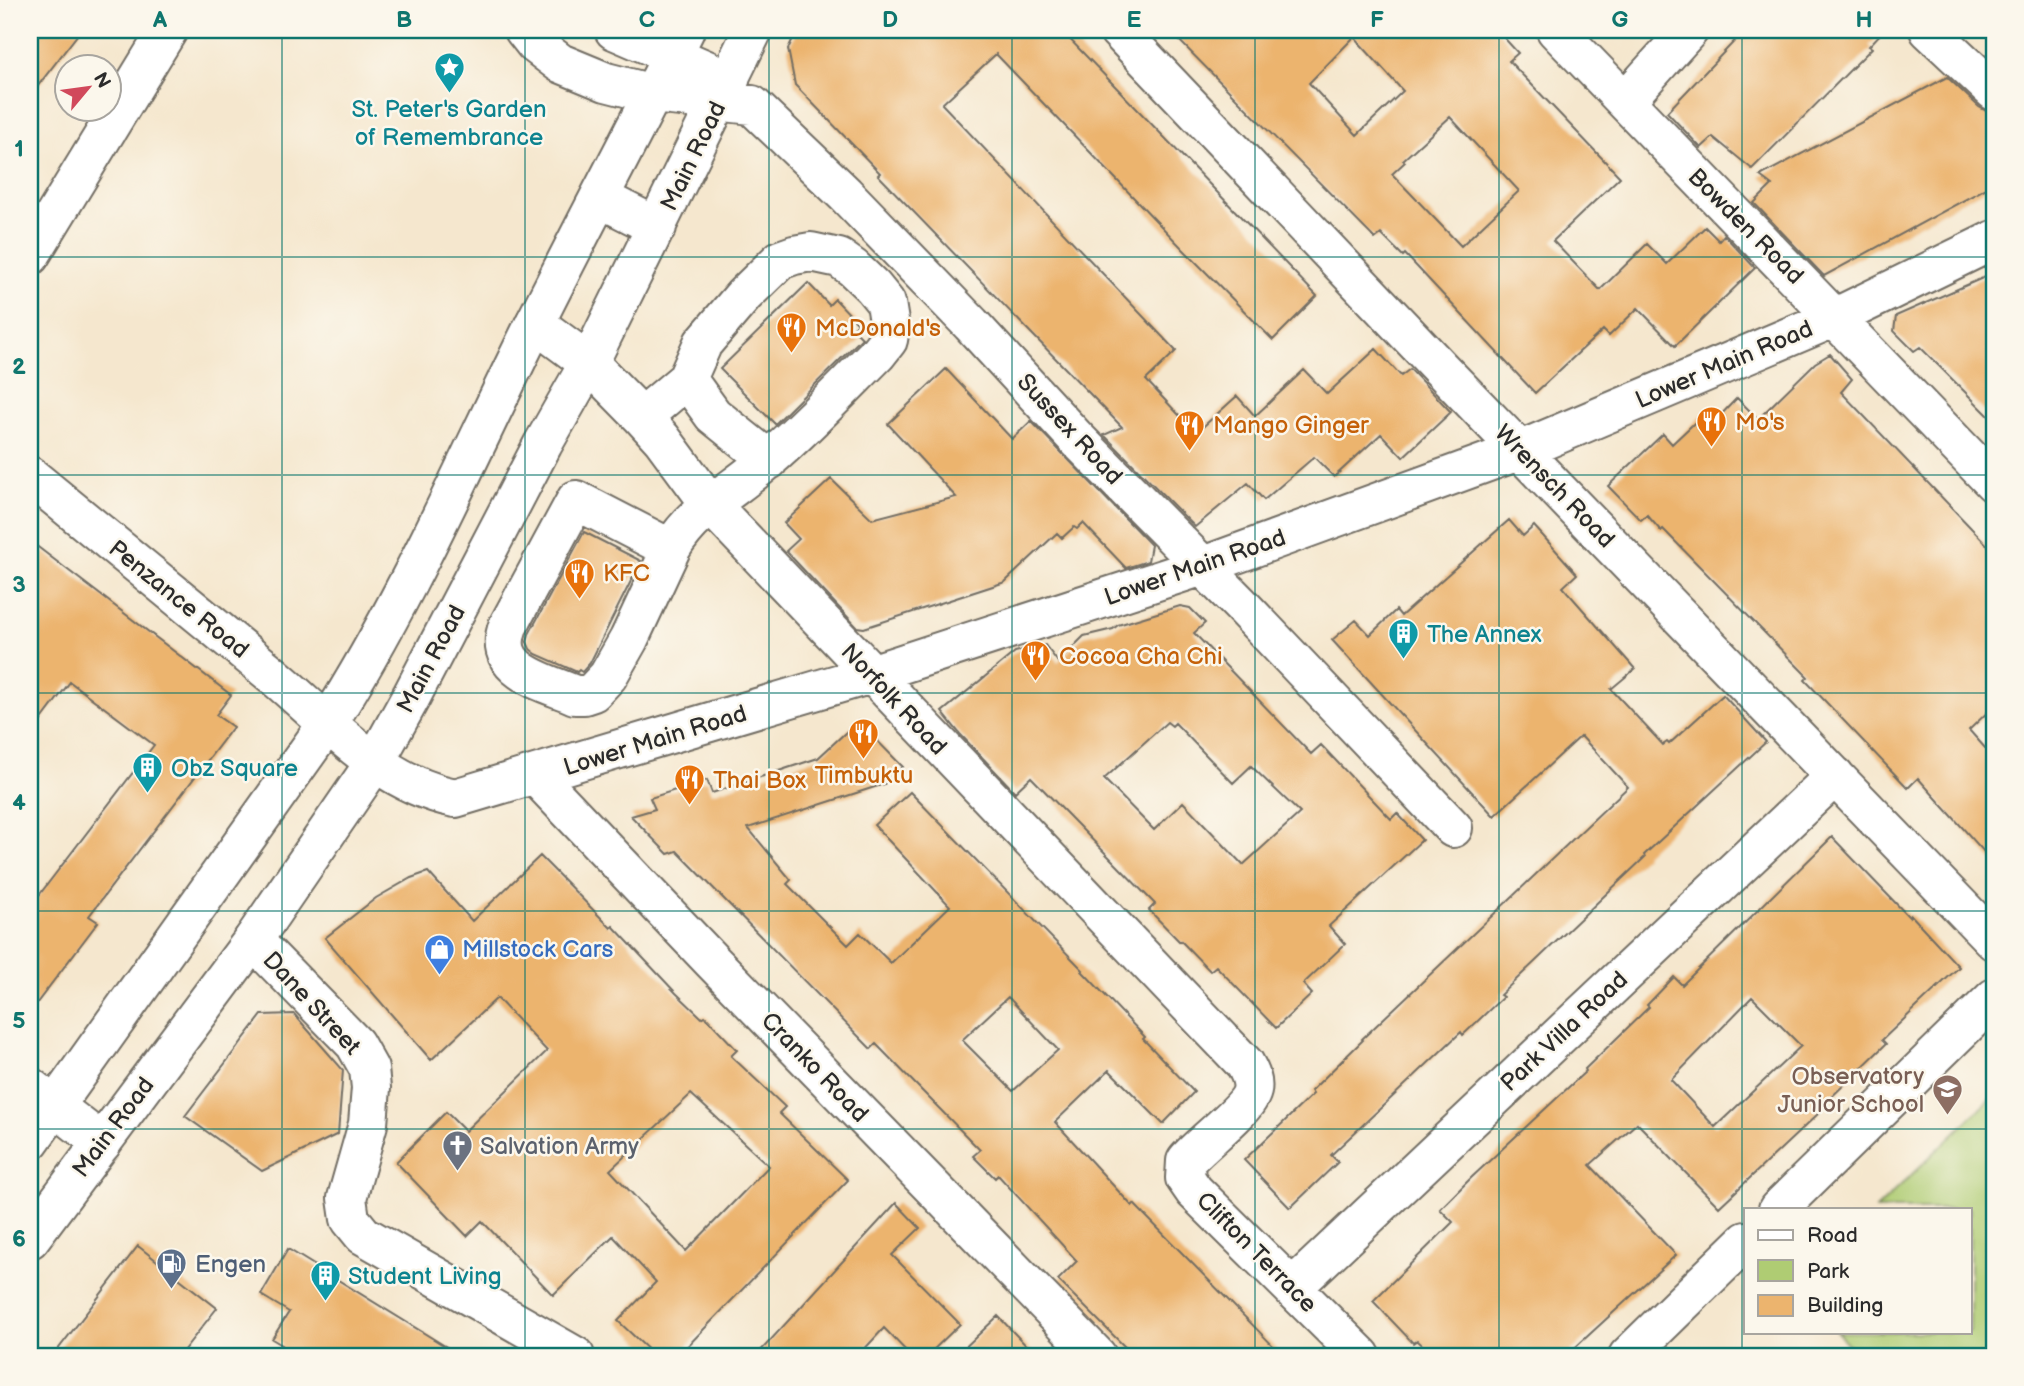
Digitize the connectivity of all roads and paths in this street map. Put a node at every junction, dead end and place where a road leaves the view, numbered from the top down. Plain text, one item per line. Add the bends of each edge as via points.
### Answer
1 (168, 30) edge
2 (524, 30) edge
3 (614, 30) edge
4 (753, 30) edge
5 (1118, 30) edge
6 (1556, 30) edge
7 (1689, 30) edge
8 (1950, 37) edge
9 (678, 43) edge
10 (724, 91) junction
11 (1994, 91) edge
12 (653, 94) junction
13 (1625, 101) junction
14 (600, 198) junction
15 (657, 227) junction
16 (1994, 240) edge
17 (30, 256) edge
18 (1836, 317) junction
19 (535, 323) junction
20 (589, 363) junction
21 (687, 379) junction
22 (642, 417) junction
23 (1521, 450) junction
24 (769, 460) junction
25 (30, 476) edge
26 (1994, 483) edge
27 (710, 504) junction
28 (671, 549) junction
29 (1203, 566) junction
30 (871, 674) junction
31 (328, 723) junction
32 (375, 762) junction
33 (536, 776) junction
34 (1835, 776) junction
35 (1453, 828) dead end
36 (253, 940) junction
37 (1994, 941) edge
38 (1994, 998) edge
39 (1252, 1077) joint
40 (43, 1097) edge
41 (30, 1141) edge
42 (102, 1143) junction
43 (1779, 1208) edge
44 (30, 1239) edge
45 (1744, 1243) edge
46 (1293, 1287) junction
47 (575, 1356) edge
48 (1097, 1356) edge
49 (1362, 1356) edge
50 (1628, 1356) edge

1 - 17 street
2 - 12 street, Sussex Road via 560,63
3 - 9 street
4 - 10 street, Main Road
5 - 23 street, Wrensch Road
6 - 13 street, Bowden Road
7 - 13 street
8 - 11 street
9 - 10 street
9 - 12 street
10 - 12 street, Sussex Road
10 - 15 street, Main Road
10 - 29 street, Sussex Road via 752,105 845,194
12 - 14 street
13 - 18 street, Bowden Road
14 - 15 street
14 - 19 street
15 - 20 street, Main Road
16 - 18 street, Lower Main Road
18 - 23 street, Lower Main Road
18 - 26 street, Bowden Road
19 - 20 street, Norfolk Road
19 - 31 street via 365,665
20 - 22 street, Norfolk Road
20 - 32 street, Main Road
21 - 22 street
21 - 24 street via 713,415
21 - 24 street via 703,343 780,260 811,252 825,254 839,258 863,277 886,303 888,340
22 - 27 street, Norfolk Road
23 - 29 street, Lower Main Road
23 - 34 street, Wrensch Road
24 - 27 street
25 - 31 street, Penzance Road
27 - 28 street via 682,529
27 - 30 street, Norfolk Road
28 - 28 street via 576,500 508,626 503,639 508,661 575,695 593,692 608,676
29 - 30 street, Lower Main Road
29 - 35 street, Sussex Road
30 - 33 street, Lower Main Road
30 - 39 street, Norfolk Road via 1245,1064
31 - 32 street, Penzance Road
31 - 40 street
32 - 33 street, Lower Main Road via 432,794 455,798
32 - 36 street, Main Road
33 - 48 street, Cranko Road
34 - 37 street, Wrensch Road
34 - 46 street, Park Villa Road
36 - 42 street, Main Road
36 - 47 street, Dane Street via 355,1044 369,1069 368,1124 347,1198 351,1219 363,1235
38 - 43 street
39 - 46 street, Clifton Terrace via 1252,1092 1244,1105 1186,1161 1185,1178
40 - 41 street
40 - 42 street
42 - 44 street, Main Road
45 - 50 street
46 - 49 street, Clifton Terrace

